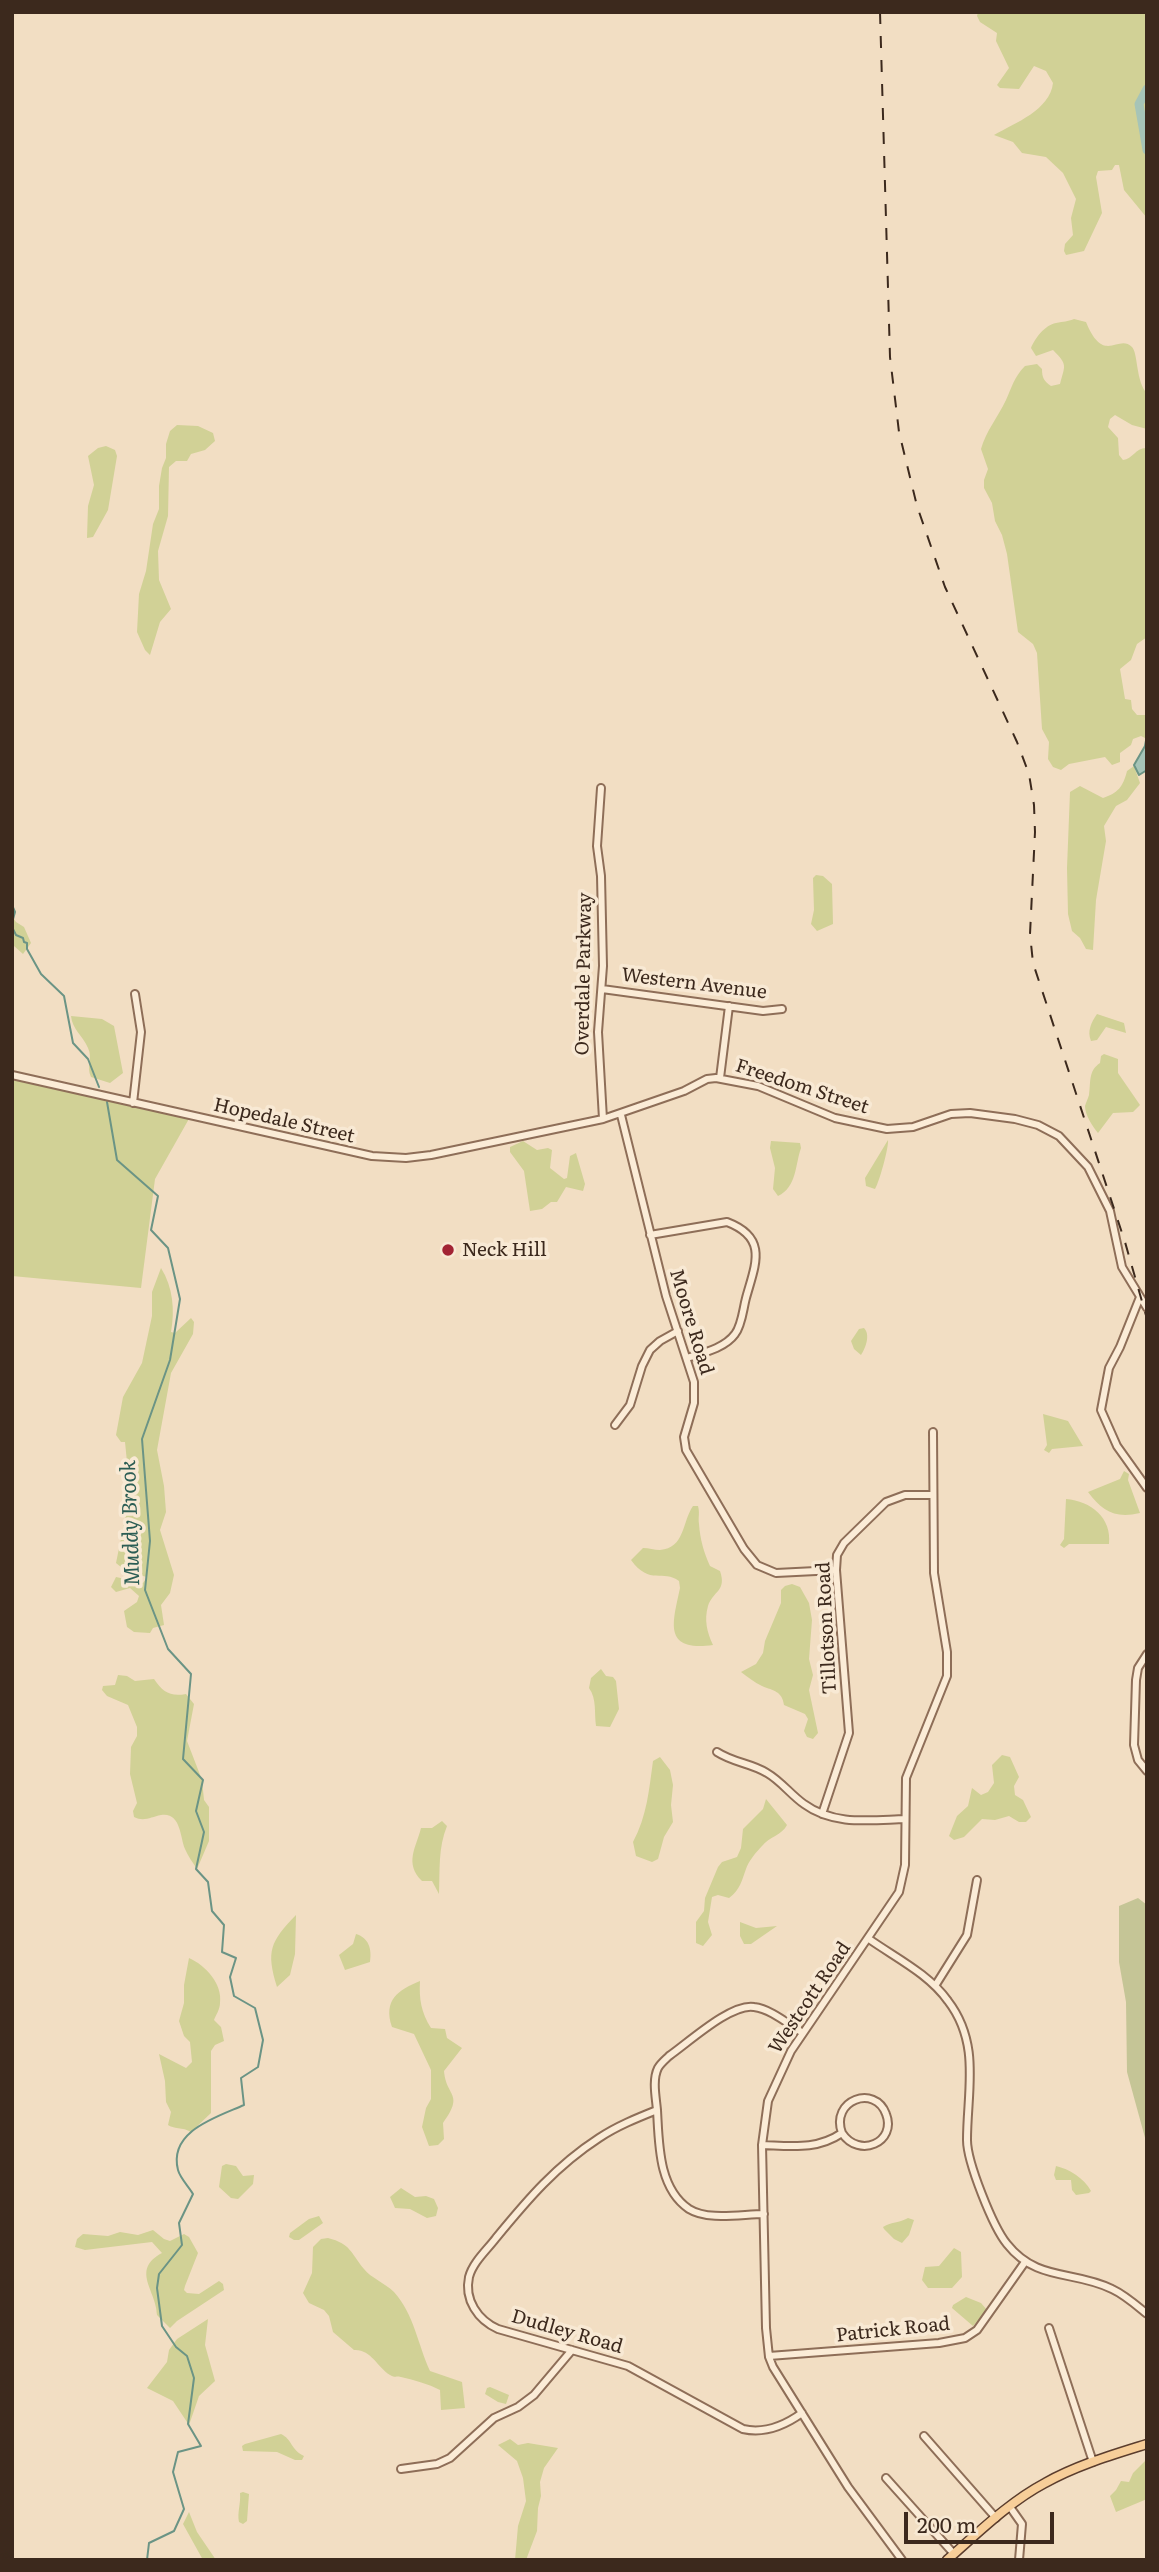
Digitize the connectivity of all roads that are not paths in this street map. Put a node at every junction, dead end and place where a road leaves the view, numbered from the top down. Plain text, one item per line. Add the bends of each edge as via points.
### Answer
1 (601, 788) dead end
2 (602, 989) junction
3 (135, 994) dead end
4 (729, 1006) junction
5 (782, 1009) dead end
6 (12, 1075) edge
7 (720, 1078) junction
8 (133, 1103) junction
9 (621, 1115) junction
10 (603, 1119) junction
11 (551, 1130) joint
12 (650, 1235) junction
13 (1140, 1297) junction
14 (1147, 1308) edge
15 (678, 1331) junction
16 (687, 1358) junction
17 (615, 1425) dead end
18 (933, 1432) dead end
19 (1147, 1488) edge
20 (932, 1495) junction
21 (836, 1570) junction
22 (1147, 1654) edge
23 (717, 1752) dead end
24 (1147, 1771) edge
25 (822, 1814) junction
26 (905, 1819) junction
27 (977, 1881) dead end
28 (869, 1939) junction
29 (935, 1986) junction
30 (803, 2033) junction
31 (657, 2110) junction
32 (842, 2133) junction
33 (762, 2145) junction
34 (764, 2214) junction
35 (1025, 2262) junction
36 (1147, 2314) edge
37 (1049, 2328) dead end
38 (572, 2350) junction
39 (769, 2356) junction
40 (802, 2413) junction
41 (924, 2436) dead end
42 (1147, 2444) edge
43 (1093, 2462) junction
44 (401, 2469) dead end
45 (886, 2478) dead end
46 (1010, 2507) junction
47 (996, 2518) junction
48 (951, 2557) edge
49 (902, 2560) edge
50 (1019, 2560) edge

1 - 2 street, Overdale Parkway via 597,846
2 - 4 street, Western Avenue
2 - 10 street, Overdale Parkway via 598,1046
3 - 8 street via 141,1032
4 - 5 street, Western Avenue
4 - 7 street
6 - 8 street, Hopedale Street
7 - 9 street, Freedom Street via 707,1079
7 - 13 street, Freedom Street via 758,1086 835,1118 887,1129 913,1128 959,1113 1015,1119 1046,1129 1065,1141 1095,1178 1110,1211 1122,1267
8 - 11 street, Hopedale Street via 388,1158 431,1155
9 - 10 street, Freedom Street
9 - 12 street, Moore Road
10 - 11 street, Freedom Street
12 - 15 street, Moore Road
12 - 16 street via 727,1222 748,1235 756,1250 735,1335 717,1348
13 - 14 street, Freedom Street
13 - 19 street via 1109,1368 1101,1410 1117,1446
15 - 16 street, Moore Road
15 - 17 street via 660,1341 646,1357 630,1405
16 - 21 street, Moore Road via 695,1396 684,1437 686,1450 748,1555 776,1573
18 - 20 street, Westcott Road
20 - 21 street, Tillotson Road via 905,1495 886,1502 844,1543
20 - 26 street, Westcott Road via 934,1573 947,1676 906,1778
21 - 25 street, Tillotson Road via 849,1733
22 - 24 street via 1136,1680 1134,1745
23 - 25 street via 765,1771
25 - 26 street via 853,1821
26 - 28 street, Westcott Road via 902,1884
27 - 29 street via 967,1935
28 - 29 street
28 - 30 street, Westcott Road
29 - 35 street via 959,2020 971,2055 970,2157 996,2228
30 - 31 street via 755,2007 728,2014 659,2067
30 - 33 street, Westcott Road via 773,2087
31 - 34 street via 662,2165 682,2203 696,2212
31 - 38 street, Dudley Road via 602,2136 547,2178 471,2272 470,2300 484,2321
32 - 32 street via 840,2117 853,2101 875,2101 886,2113 886,2133 871,2146 857,2146
32 - 33 street via 812,2146
33 - 34 street, Westcott Road
34 - 39 street, Westcott Road
35 - 36 street via 1042,2271 1113,2289
35 - 39 street, Patrick Road via 983,2324 965,2338
37 - 43 street
38 - 40 street, Dudley Road via 628,2367 743,2429 766,2430
38 - 44 street via 534,2395 494,2418 450,2458 437,2465
39 - 40 street, Westcott Road
40 - 49 street, Westcott Road
41 - 47 street
42 - 43 main road
43 - 46 main road via 1043,2484
45 - 48 street
46 - 47 main road
46 - 50 street via 1022,2524
47 - 48 main road

